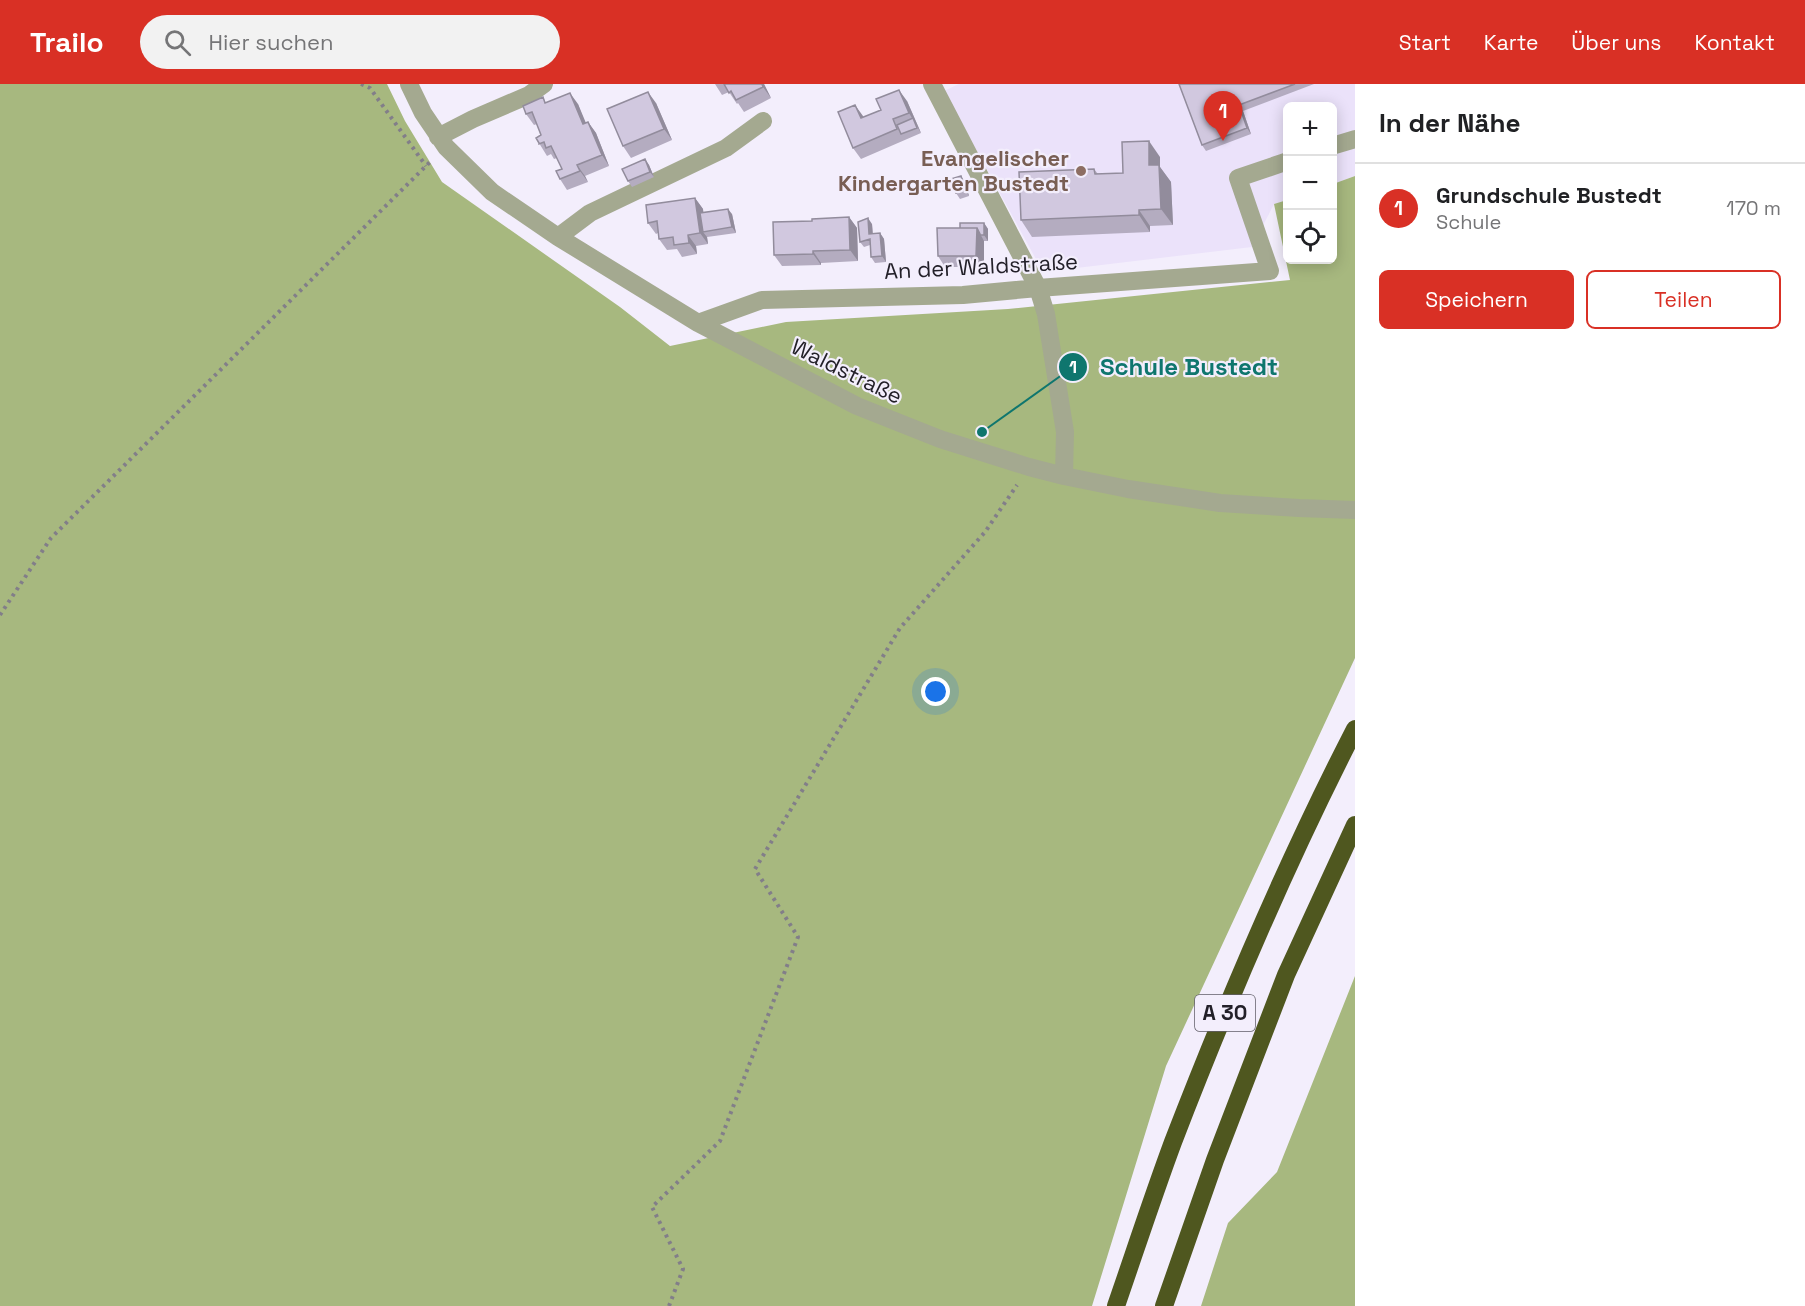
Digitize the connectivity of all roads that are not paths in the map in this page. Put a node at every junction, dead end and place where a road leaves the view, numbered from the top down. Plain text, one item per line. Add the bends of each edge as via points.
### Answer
1 (409, 84) edge
2 (544, 84) edge
3 (932, 84) edge
4 (763, 121) dead end
5 (1355, 138) edge
6 (442, 142) junction
7 (1337, 144) edge
8 (1283, 162) edge
9 (558, 237) junction
10 (1038, 288) junction
11 (698, 323) junction
12 (1064, 476) junction
13 (1355, 510) edge
14 (1355, 729) edge
15 (1355, 825) edge
16 (1116, 1306) edge
17 (1164, 1306) edge

1 - 6 street, Waldstraße
2 - 6 street via 529,95 473,119
3 - 10 street
4 - 9 street via 726,148 590,213
5 - 7 street
6 - 9 street, Waldstraße via 492,192
8 - 10 street, An der Waldstraße via 1238,178 1270,271
9 - 11 street, Waldstraße
10 - 11 street, An der Waldstraße via 963,295 762,300
10 - 12 street via 1046,314 1065,432
11 - 12 street, Waldstraße via 857,406 940,440
12 - 13 street, Waldstraße via 1220,503
14 - 16 highway, A 30 via 1247,958 1173,1144
15 - 17 highway, A 30 via 1286,975

